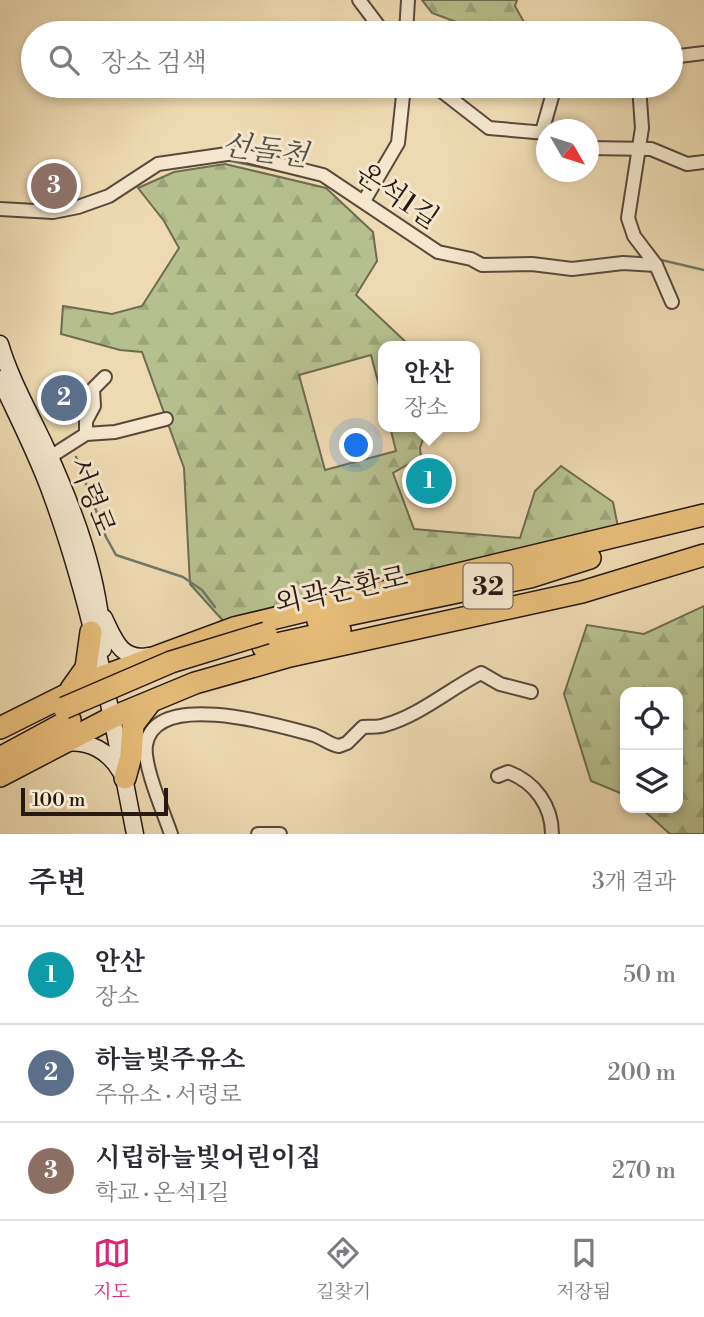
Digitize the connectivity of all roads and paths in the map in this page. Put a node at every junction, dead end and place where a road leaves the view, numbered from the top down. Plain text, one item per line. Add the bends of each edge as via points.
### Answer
1 (359, 0) edge
2 (408, 0) edge
3 (375, 21) edge
4 (407, 21) edge
5 (704, 53) edge
6 (683, 56) edge
7 (403, 98) edge
8 (450, 98) edge
9 (552, 98) edge
10 (640, 98) edge
11 (547, 119) edge
12 (536, 132) edge
13 (599, 148) edge
14 (638, 148) junction
15 (704, 162) edge
16 (364, 201) junction
17 (0, 209) edge
18 (656, 265) junction
19 (672, 302) dead end
20 (0, 344) edge
21 (105, 377) dead end
22 (0, 379) edge
23 (166, 419) dead end
24 (86, 433) junction
25 (50, 457) junction
26 (704, 516) edge
27 (704, 554) edge
28 (94, 621) junction
29 (265, 640) junction
30 (154, 656) junction
31 (104, 676) junction
32 (531, 692) dead end
33 (155, 699) junction
34 (65, 708) junction
35 (113, 717) junction
36 (0, 728) edge
37 (63, 741) junction
38 (0, 742) edge
39 (0, 758) edge
40 (0, 776) edge
41 (498, 776) dead end
42 (125, 778) junction
43 (135, 834) edge
44 (171, 834) edge
45 (258, 834) edge
46 (280, 834) edge
47 (552, 834) edge

1 - 3 street
2 - 4 street
5 - 6 street
7 - 16 street via 398,143
8 - 12 street via 489,128
9 - 11 street
10 - 14 street
13 - 14 street
14 - 15 street via 658,150 687,164
14 - 18 street via 628,218 634,236
16 - 17 street, 온석1길 via 323,175 234,153 158,164 109,196 78,207 53,212
16 - 18 street, 온석1길 via 438,252 482,265 524,263 572,269 623,263
18 - 19 street
20 - 25 street, 서령로
21 - 24 street via 93,389 94,406
22 - 28 street, 서령로 via 53,498
23 - 24 street via 115,432
24 - 25 street
25 - 28 street, 서령로 via 82,538
26 - 29 highway, 외곽순환로 / 32 via 530,576
26 - 30 highway via 234,628
27 - 29 highway, 외곽순환로 / 32 via 500,599
27 - 33 highway via 501,612 290,656
28 - 30 street via 124,652 135,657
28 - 31 street, 서령로
28 - 34 highway via 86,668
29 - 34 highway, 외곽순환로 / 32, bridge via 171,662
30 - 31 highway
31 - 34 highway
31 - 35 street, 서령로
32 - 44 street via 500,684 481,673 434,704 379,727 363,727 339,746 239,716 169,719 151,734 146,751
33 - 35 highway
33 - 42 highway via 135,719
34 - 36 highway
34 - 38 highway, 외곽순환로 / 32
34 - 39 highway, 외곽순환로 / 32
35 - 37 highway
35 - 42 street, 서령로
37 - 40 highway
37 - 42 street via 83,742 101,750
41 - 47 street via 516,775 545,800
42 - 43 street, 서령로
45 - 46 street

